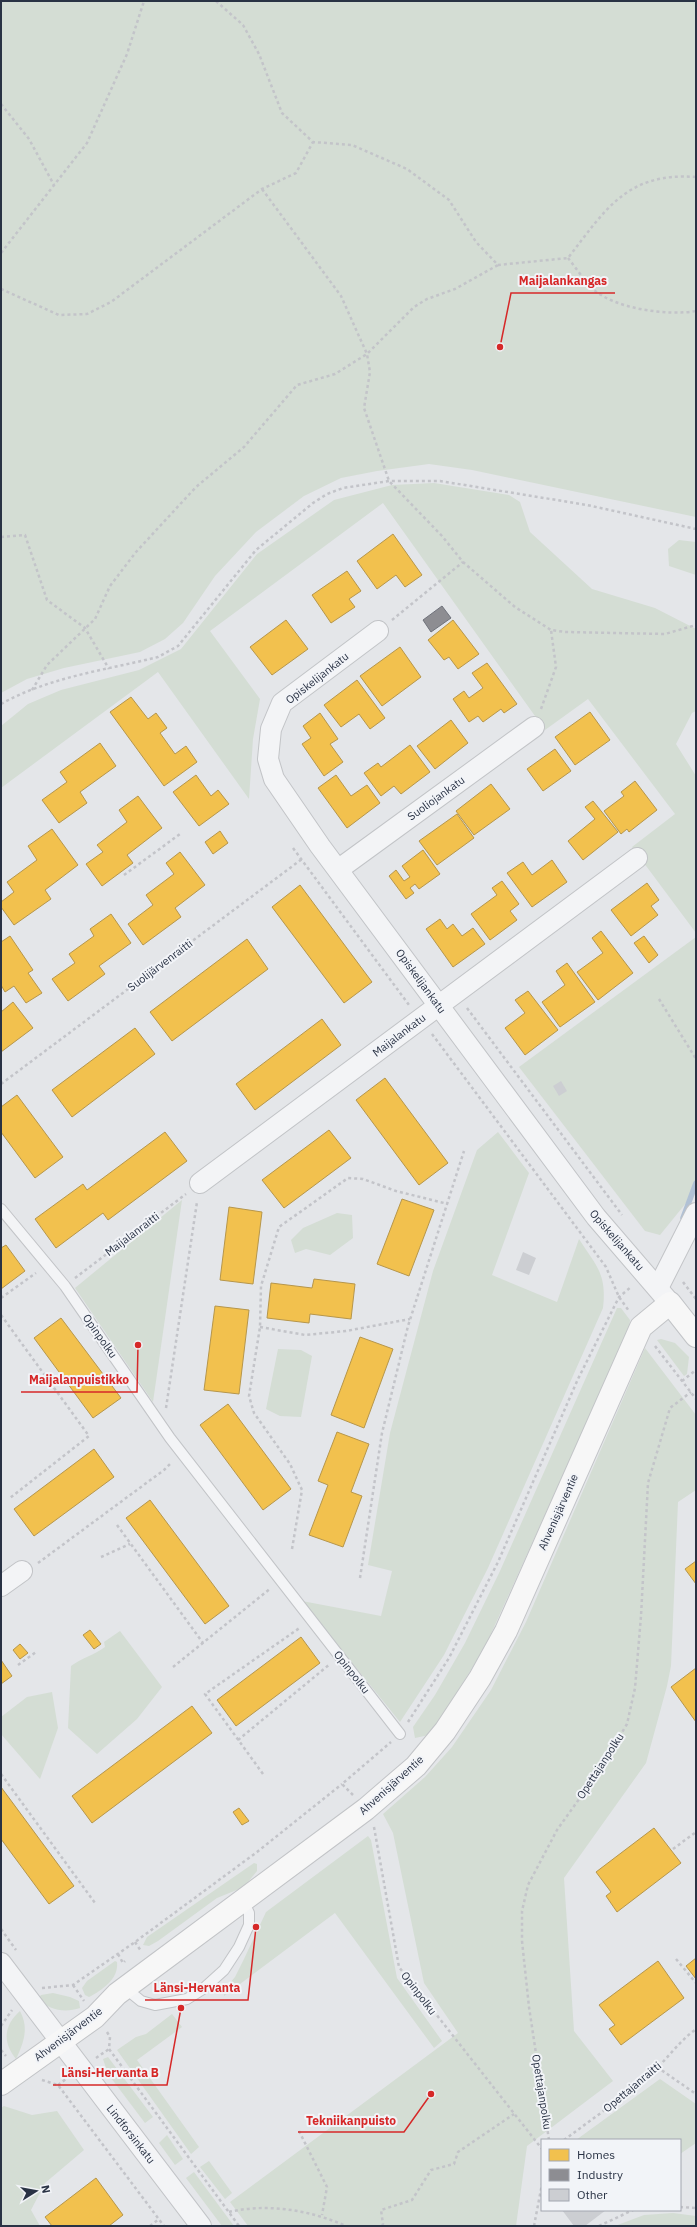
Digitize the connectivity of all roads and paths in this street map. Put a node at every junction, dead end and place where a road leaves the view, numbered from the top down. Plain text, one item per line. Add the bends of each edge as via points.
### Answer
1 (144, 1) edge
2 (216, 1) edge
3 (1, 104) edge
4 (313, 142) junction
5 (696, 177) edge
6 (54, 185) junction
7 (262, 189) junction
8 (1, 253) edge
9 (568, 258) junction
10 (498, 265) junction
11 (1, 289) edge
12 (696, 311) edge
13 (367, 354) junction
14 (389, 481) junction
15 (696, 529) edge
16 (1, 537) edge
17 (463, 562) junction
18 (696, 625) edge
19 (85, 628) junction
20 (551, 630) junction
21 (378, 631) joint
22 (109, 669) junction
23 (31, 690) junction
24 (1, 704) edge
25 (534, 727) joint
26 (180, 834) dead end
27 (320, 846) junction
28 (293, 848) dead end
29 (637, 858) dead end
30 (301, 860) junction
31 (339, 869) junction
32 (124, 875) dead end
33 (456, 993) junction
34 (659, 999) dead end
35 (439, 1006) junction
36 (421, 1020) junction
37 (696, 1059) edge
38 (1, 1084) edge
39 (464, 1151) dead end
40 (200, 1183) joint
41 (448, 1204) junction
42 (1, 1209) edge
43 (696, 1214) edge
44 (623, 1217) dead end
45 (47, 1264) junction
46 (671, 1266) junction
47 (65, 1286) junction
48 (664, 1296) junction
49 (619, 1297) junction
50 (1, 1298) edge
51 (696, 1299) edge
52 (1, 1315) edge
53 (410, 1319) junction
54 (260, 1327) junction
55 (641, 1327) junction
56 (696, 1336) edge
57 (696, 1370) edge
58 (682, 1381) junction
59 (691, 1392) junction
60 (696, 1399) edge
61 (10, 1498) dead end
62 (117, 1525) dead end
63 (130, 1544) junction
64 (292, 1548) dead end
65 (102, 1557) dead end
66 (22, 1571) dead end
67 (285, 1578) junction
68 (360, 1578) dead end
69 (1, 1586) edge
70 (312, 1620) junction
71 (203, 1643) junction
72 (36, 1652) dead end
73 (340, 1656) junction
74 (18, 1665) dead end
75 (174, 1667) dead end
76 (400, 1734) junction
77 (238, 1740) junction
78 (1, 1774) edge
79 (263, 1774) dead end
80 (342, 1784) junction
81 (366, 1810) junction
82 (696, 1832) edge
83 (673, 1849) dead end
84 (243, 1901) junction
85 (95, 1903) dead end
86 (136, 1942) junction
87 (142, 1951) dead end
88 (118, 1954) junction
89 (676, 1959) dead end
90 (1, 1963) edge
91 (123, 1963) dead end
92 (696, 1983) edge
93 (125, 1988) junction
94 (27, 1998) junction
95 (1, 2024) edge
96 (696, 2029) edge
97 (60, 2042) junction
98 (109, 2049) dead end
99 (1, 2050) edge
100 (657, 2067) junction
101 (19, 2071) junction
102 (1, 2084) edge
103 (696, 2094) edge
104 (514, 2114) junction
105 (300, 2132) dead end
106 (549, 2139) edge
107 (565, 2139) edge
108 (541, 2148) edge
109 (541, 2189) edge
110 (681, 2207) edge
111 (696, 2208) edge
112 (631, 2211) edge
113 (229, 2212) junction
114 (322, 2215) junction
115 (159, 2219) junction
116 (150, 2226) edge
117 (164, 2226) edge
118 (201, 2226) edge
119 (239, 2226) edge
120 (346, 2226) edge
121 (382, 2226) edge
122 (534, 2226) edge
123 (599, 2226) edge

1 - 6 path via 127,54 87,143
2 - 4 path via 243,25 259,54 282,113
3 - 6 path via 29,139
4 - 7 path via 296,173
4 - 10 path via 352,145 408,169 449,200 476,242
5 - 9 path via 662,178 641,183 625,193 603,212
6 - 8 path
7 - 11 path via 110,302 87,314 59,315
7 - 13 path via 341,296
9 - 10 path
9 - 12 path via 594,290 617,304 679,314
10 - 13 path via 455,289 426,299 414,307
13 - 14 path via 370,372 364,408
13 - 19 path via 335,374 297,385 244,446 196,487 136,552 110,586 95,619
14 - 15 path via 415,479 487,488 587,504
14 - 17 path via 442,536
14 - 22 path via 343,488 312,503 256,550 178,646 158,657
16 - 19 path via 25,535 47,600
17 - 20 path via 515,607
17 - 21 path
18 - 20 path via 665,634
19 - 22 path
19 - 23 path via 47,665
20 - 25 path via 556,667
21 - 27 street, Opiskelijankatu via 282,703 272,729 268,759 274,779
22 - 23 path
23 - 24 path
25 - 31 street, Suoliojankatu
26 - 32 path
27 - 30 path, Suolijärvenraitti
27 - 31 street, Opiskelijankatu
28 - 30 path
29 - 33 street, Maijalankatu
30 - 36 path
30 - 38 path, Suolijärvenraitti
31 - 35 street, Opiskelijankatu
33 - 35 street, Maijalankatu
33 - 44 path
34 - 37 path
35 - 36 street, Maijalankatu
35 - 48 street, Opiskelijankatu via 596,1217
36 - 40 street, Maijalankatu
36 - 49 path via 606,1267
39 - 41 path
40 - 47 path, Maijalanraitti
41 - 53 path
41 - 54 path via 396,1191 363,1179 348,1178 279,1227 261,1286
42 - 45 lane, Opinpolku
43 - 46 street
45 - 47 lane, Opinpolku
45 - 50 path
46 - 48 street
46 - 51 path
47 - 67 lane, Opinpolku via 170,1438
48 - 55 main road, Ahvenisjärventie
48 - 56 main road, Opiskelijankatu
49 - 55 path
49 - 76 path via 578,1379 494,1569 450,1658
52 - 61 path via 89,1436
53 - 54 path via 346,1331 304,1335
53 - 68 path via 382,1433
54 - 64 path via 249,1396 254,1413 290,1464 302,1490
55 - 58 path
55 - 81 main road, Ahvenisjärventie via 506,1630 480,1678 440,1737 416,1766
57 - 58 path
58 - 59 path
59 - 60 path
59 - 106 path, Opettajanpolku via 670,1408 648,1483 635,1688 627,1724 597,1774 557,1830 528,1885 522,1911 522,1941 529,2007
62 - 63 path
63 - 65 path
63 - 71 path
66 - 69 street
67 - 70 lane, Opinpolku
67 - 71 path
70 - 73 lane, Opinpolku
70 - 77 path via 205,1694
71 - 75 path
72 - 74 path
73 - 76 lane, Opinpolku
73 - 77 path
76 - 80 path
77 - 79 path
78 - 85 path
80 - 81 path, Opinpolku
80 - 86 path via 257,1852
81 - 84 main road, Ahvenisjärventie
81 - 104 path, Opinpolku via 374,1822 399,1967
82 - 83 path
84 - 93 main road, Ahvenisjärventie
84 - 93 lane via 249,1913 249,1925 239,1947 224,1970 203,1989 187,1999 155,2005 141,2001
86 - 87 path
86 - 88 path
88 - 91 path
88 - 94 path via 73,1985 44,1987
89 - 92 path
90 - 94 street, Lindforsinkatu
93 - 97 main road, Ahvenisjärventie via 95,2017
94 - 95 path via 11,2010
94 - 97 street, Lindforsinkatu
96 - 100 path, Opettajanraitti
97 - 101 main road, Ahvenisjärventie
97 - 118 street, Lindforsinkatu
98 - 113 path
99 - 101 path
100 - 103 path
100 - 107 path, Opettajanraitti
101 - 102 main road, Ahvenisjärventie
101 - 115 path via 29,2083 45,2080 58,2085
104 - 108 path, Opinpolku
104 - 121 path via 458,2152 454,2164 431,2170 412,2200 381,2210
105 - 114 path via 327,2187
109 - 122 path
110 - 111 path
112 - 123 path
113 - 114 path via 247,2208
113 - 119 path
114 - 120 path
115 - 116 path
115 - 117 path

